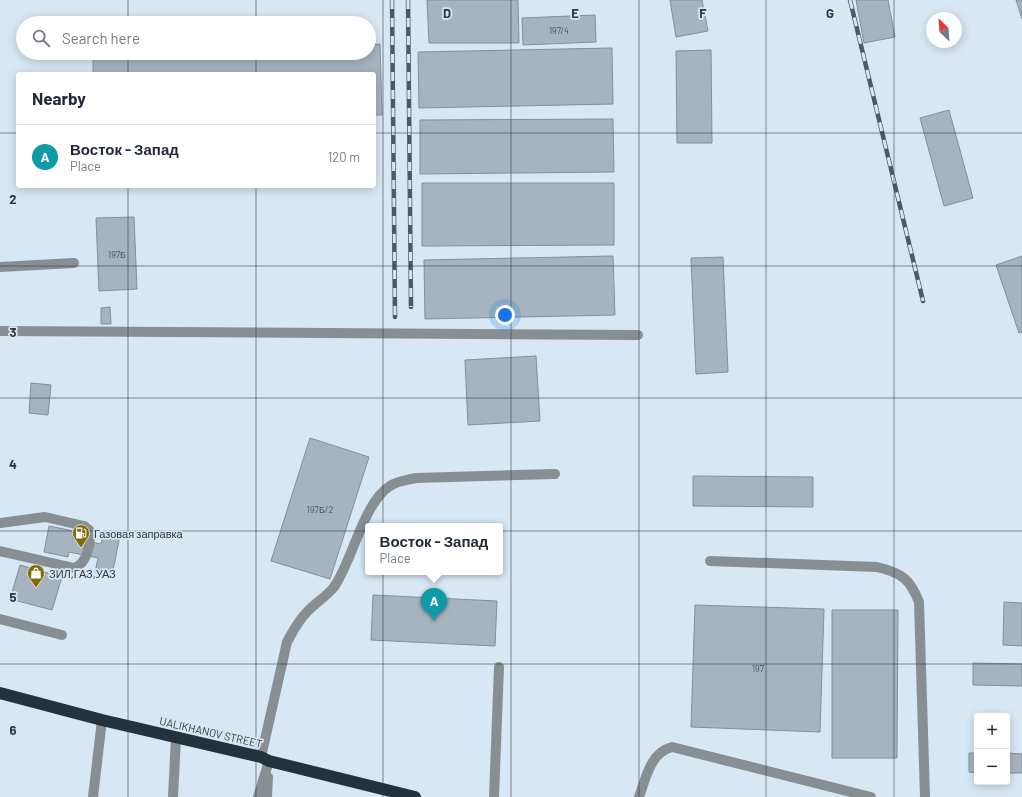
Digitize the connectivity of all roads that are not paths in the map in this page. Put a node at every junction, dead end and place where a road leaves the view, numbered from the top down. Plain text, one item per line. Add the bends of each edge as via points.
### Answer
1 (74, 263) dead end
2 (0, 267) edge
3 (0, 331) edge
4 (638, 335) dead end
5 (555, 474) dead end
6 (0, 523) edge
7 (0, 551) edge
8 (710, 560) dead end
9 (0, 619) edge
10 (62, 635) dead end
11 (499, 667) dead end
12 (0, 693) edge
13 (102, 720) junction
14 (176, 737) junction
15 (265, 759) junction
16 (92, 797) edge
17 (173, 797) edge
18 (258, 797) edge
19 (267, 797) edge
20 (415, 797) edge
21 (494, 797) edge
22 (639, 797) edge
23 (871, 797) edge
24 (926, 797) edge

1 - 2 lane
3 - 4 lane
5 - 15 lane via 416,478 402,480 379,496 372,506 342,574 295,626 287,642
6 - 7 lane via 45,517 84,526 90,535 85,560 79,567 74,568
8 - 24 lane via 877,567 906,578 919,602
9 - 10 lane
11 - 21 lane
12 - 13 highway, UALIKHANOV STREET
13 - 14 highway, UALIKHANOV STREET
13 - 16 lane
14 - 15 highway, UALIKHANOV STREET
14 - 17 lane
15 - 18 lane
15 - 19 lane
15 - 20 highway, UALIKHANOV STREET
22 - 23 lane via 656,756 663,750 672,748

